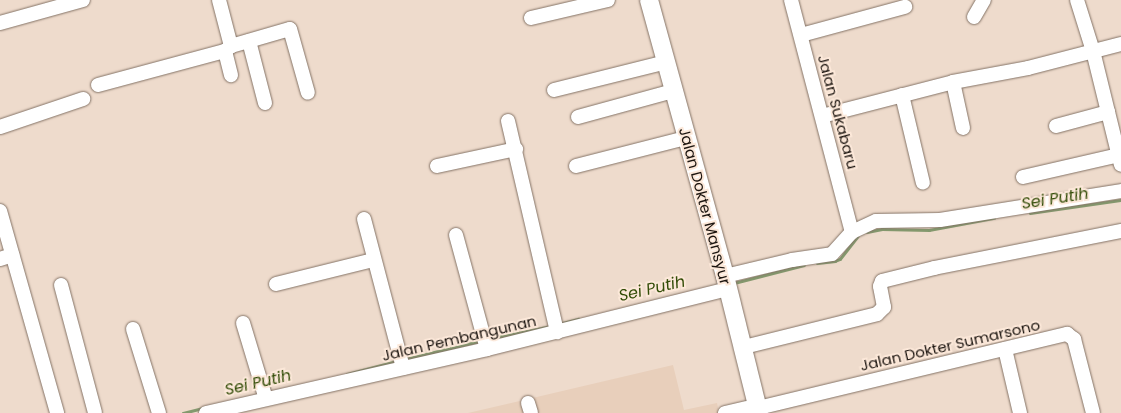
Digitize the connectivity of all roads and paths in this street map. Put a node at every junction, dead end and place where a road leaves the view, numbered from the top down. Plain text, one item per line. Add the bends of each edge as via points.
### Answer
1 (83, 0) edge
2 (219, 0) edge
3 (608, 0) edge
4 (640, 0) edge
5 (649, 0) edge
6 (790, 0) edge
7 (984, 0) edge
8 (1077, 0) edge
9 (905, 7) dead end
10 (974, 17) dead end
11 (531, 18) dead end
12 (0, 23) edge
13 (801, 35) junction
14 (249, 41) junction
15 (1121, 44) edge
16 (228, 49) junction
17 (1093, 51) junction
18 (658, 64) junction
19 (231, 75) dead end
20 (953, 82) junction
21 (98, 85) dead end
22 (554, 90) dead end
23 (308, 93) dead end
24 (666, 93) junction
25 (902, 96) junction
26 (83, 99) dead end
27 (265, 103) dead end
28 (1108, 112) junction
29 (822, 116) junction
30 (578, 117) dead end
31 (508, 121) dead end
32 (1056, 126) dead end
33 (0, 127) edge
34 (963, 128) dead end
35 (678, 140) junction
36 (516, 149) junction
37 (1120, 160) edge
38 (437, 166) dead end
39 (576, 166) dead end
40 (1023, 177) dead end
41 (923, 183) dead end
42 (1121, 191) edge
43 (0, 211) edge
44 (364, 219) dead end
45 (1121, 231) edge
46 (852, 232) junction
47 (456, 235) dead end
48 (6, 257) edge
49 (373, 260) junction
50 (276, 284) dead end
51 (61, 285) dead end
52 (722, 285) junction
53 (243, 323) dead end
54 (556, 327) junction
55 (133, 329) dead end
56 (486, 343) junction
57 (744, 347) junction
58 (1005, 349) junction
59 (402, 363) junction
60 (265, 396) junction
61 (752, 410) edge
62 (57, 413) edge
63 (95, 413) edge
64 (159, 413) edge
65 (206, 413) edge
66 (725, 413) edge
67 (1020, 413) edge
68 (1093, 413) edge

1 - 12 street
2 - 16 street
3 - 11 street
4 - 18 main road, Jalan Dokter Mansyur
5 - 52 main road, Jalan Dokter Mansyur
6 - 13 street, Jalan Sukabaru
7 - 10 street
8 - 17 street
9 - 13 street
13 - 29 street, Jalan Sukabaru
14 - 16 street
14 - 23 street via 291,30
14 - 27 street
15 - 17 street
16 - 19 street
16 - 21 street
17 - 20 street via 1028,68
17 - 28 street
18 - 22 street
18 - 24 main road, Jalan Dokter Mansyur
20 - 25 street
20 - 34 street
24 - 30 street
24 - 35 main road, Jalan Dokter Mansyur
25 - 29 street
25 - 41 street
26 - 33 street
28 - 32 street
28 - 37 street
29 - 46 street, Jalan Sukabaru
31 - 36 street
35 - 39 street
35 - 52 main road, Jalan Dokter Mansyur
36 - 38 street
36 - 54 street
37 - 40 street
42 - 46 street via 940,220 876,221
43 - 48 street
44 - 49 street
45 - 57 street via 883,281 880,284 884,307 877,314
46 - 52 street, Jalan Pembangunan via 832,254 792,260
47 - 56 street
48 - 62 street
49 - 50 street
49 - 59 street
51 - 63 street
52 - 54 street, Jalan Pembangunan
52 - 57 main road, Jalan Dokter Mansyur
52 - 61 main road, Jalan Dokter Mansyur
53 - 60 street
54 - 56 street, Jalan Pembangunan
55 - 64 street
56 - 59 street, Jalan Pembangunan
57 - 61 main road, Jalan Dokter Mansyur
58 - 61 street, Jalan Dokter Sumarsono
58 - 67 street
58 - 68 street, Jalan Dokter Sumarsono via 1070,334
59 - 60 street, Jalan Pembangunan
60 - 65 street, Jalan Pembangunan
61 - 66 street, Jalan Dokter Sumarsono

